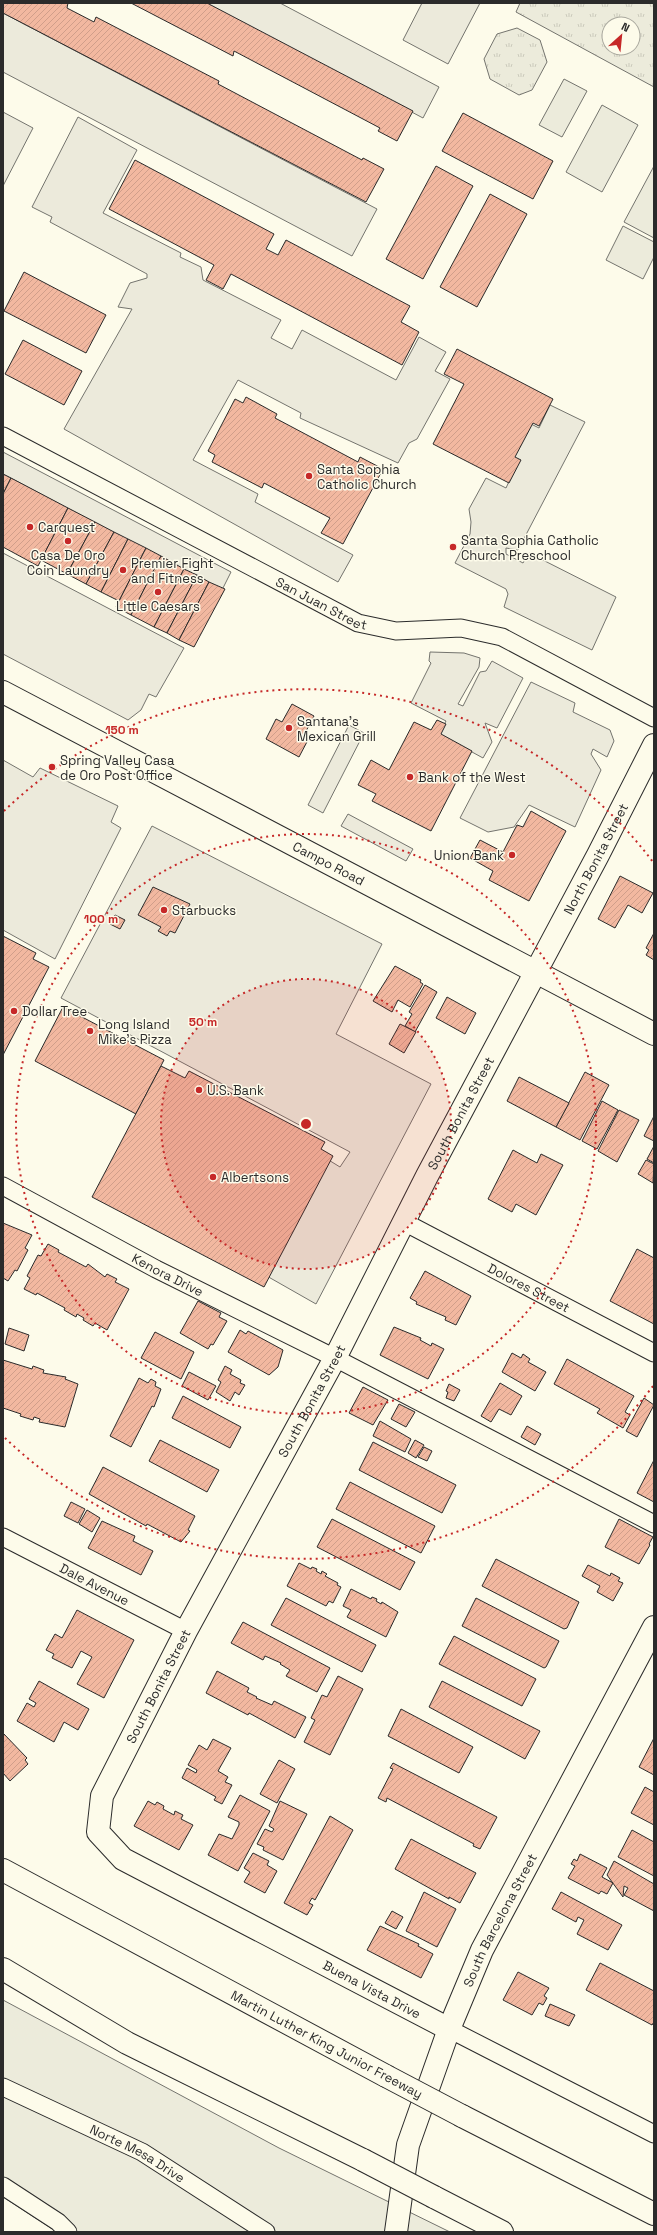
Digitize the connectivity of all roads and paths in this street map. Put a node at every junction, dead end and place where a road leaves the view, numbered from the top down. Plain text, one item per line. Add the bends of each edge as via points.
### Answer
1 (3, 436) edge
2 (3, 692) edge
3 (654, 718) edge
4 (654, 745) edge
5 (534, 972) junction
6 (654, 1034) edge
7 (3, 1186) edge
8 (404, 1222) junction
9 (654, 1353) edge
10 (335, 1358) junction
11 (654, 1524) edge
12 (3, 1537) edge
13 (654, 1627) edge
14 (186, 1631) junction
15 (98, 1832) joint
16 (3, 1870) edge
17 (3, 1969) edge
18 (449, 2029) junction
19 (3, 2087) edge
20 (654, 2134) edge
21 (3, 2186) edge
22 (654, 2214) edge
23 (68, 2232) edge
24 (266, 2232) edge
25 (396, 2232) edge
26 (502, 2232) edge

1 - 3 street, San Juan Street via 358,623 396,630 461,628 502,637
2 - 5 main road, Campo Road
4 - 5 main road, North Bonita Street
5 - 6 main road, Campo Road
5 - 8 main road, South Bonita Street
7 - 10 street, Kenora Drive via 156,1269
8 - 9 street, Dolores Street
8 - 10 main road, South Bonita Street
10 - 11 street, Kenora Drive
10 - 14 main road, South Bonita Street
12 - 14 street, Dale Avenue
13 - 18 main road, South Barcelona Street via 482,1950
14 - 15 main road, South Bonita Street via 102,1796
15 - 18 main road, Buena Vista Drive via 123,1859
16 - 22 main road, Martin Luther King Junior Freeway, bridge via 386,2076
17 - 26 main road, bridge via 128,2043
18 - 20 street, Buena Vista Drive
18 - 25 main road, South Barcelona Street via 408,2145
19 - 24 street, Norte Mesa Drive via 142,2152
21 - 23 street via 58,2222

